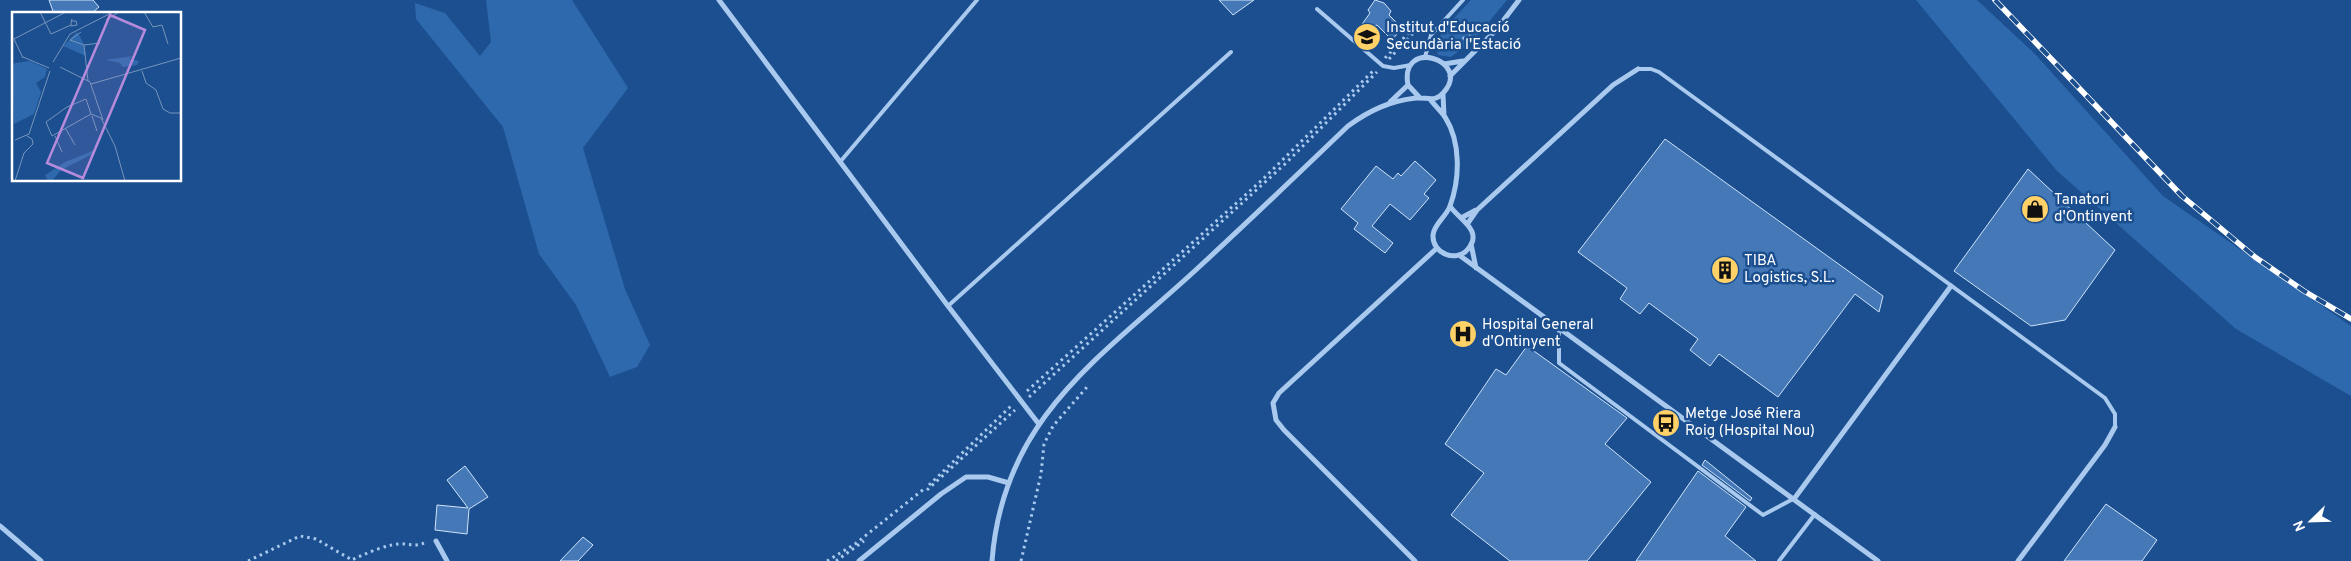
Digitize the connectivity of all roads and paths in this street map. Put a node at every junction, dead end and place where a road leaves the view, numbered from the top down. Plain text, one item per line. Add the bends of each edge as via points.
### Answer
1 (719, 0) edge
2 (977, 0) edge
3 (1463, 0) edge
4 (1519, 0) edge
5 (1317, 9) dead end
6 (1414, 27) dead end
7 (1483, 27) dead end
8 (1435, 30) junction
9 (1429, 37) junction
10 (1231, 52) dead end
11 (1425, 57) junction
12 (1463, 61) junction
13 (1444, 64) junction
14 (1381, 65) junction
15 (1411, 66) junction
16 (1638, 69) joint
17 (1450, 76) junction
18 (1408, 85) junction
19 (1443, 94) junction
20 (1420, 98) junction
21 (1430, 100) junction
22 (1390, 103) junction
23 (1444, 116) junction
24 (840, 162) junction
25 (1450, 206) junction
26 (1477, 210) junction
27 (1459, 217) junction
28 (1444, 218) junction
29 (1468, 223) junction
30 (1471, 244) junction
31 (1437, 248) junction
32 (1459, 255) junction
33 (1476, 268) junction
34 (1951, 286) junction
35 (948, 306) junction
36 (1559, 328) junction
37 (1062, 366) junction
38 (1077, 378) junction
39 (1021, 400) junction
40 (1038, 423) junction
41 (2115, 427) joint
42 (1010, 483) junction
43 (929, 485) dead end
44 (924, 488) dead end
45 (1794, 498) junction
46 (1815, 514) junction
47 (0, 526) edge
48 (436, 541) joint
49 (41, 561) edge
50 (248, 561) edge
51 (447, 561) edge
52 (827, 561) edge
53 (836, 561) edge
54 (859, 561) edge
55 (992, 561) edge
56 (1021, 561) edge
57 (1415, 561) edge
58 (1779, 561) edge
59 (1878, 561) edge
60 (2018, 561) edge

1 - 24 street
2 - 24 lane
3 - 8 lane
4 - 12 street via 1486,41
5 - 14 lane
6 - 14 path
7 - 9 path via 1440,48
8 - 9 lane
8 - 14 path via 1419,27
9 - 11 lane
10 - 35 lane
11 - 13 street
11 - 15 street
12 - 13 street
12 - 17 street
13 - 17 street
14 - 15 lane via 1394,68
14 - 37 path via 1285,164
14 - 39 path via 1262,180
15 - 18 street
16 - 26 street via 1613,85
16 - 34 lane via 1659,72
17 - 19 street
18 - 20 street
18 - 22 street
19 - 21 street
19 - 23 street
20 - 21 street
20 - 22 street
21 - 23 street
22 - 38 street via 1364,114 1348,126
23 - 25 street via 1456,148 1457,182
24 - 35 street
25 - 27 street
25 - 28 street
26 - 27 street
26 - 29 street
27 - 28 street
27 - 29 street
28 - 31 street via 1434,229
29 - 30 street via 1473,235
30 - 32 street
30 - 33 street
31 - 32 street via 1447,255
31 - 57 street via 1304,368 1273,403 1276,420 1284,430
32 - 33 street
33 - 36 street
34 - 41 lane via 2105,398 2115,414
34 - 45 street
35 - 39 street
36 - 45 street
36 - 45 lane via 1559,362 1763,515
37 - 38 path
37 - 39 path
38 - 40 street
38 - 56 path via 1088,386 1053,426 1044,444 1041,474
39 - 40 street
39 - 43 path
39 - 53 path via 887,524
40 - 42 street via 1016,463
41 - 60 street via 2106,445
42 - 54 street via 988,477 966,478 941,494
42 - 55 street
44 - 52 path via 855,544
45 - 46 street
46 - 58 lane
46 - 59 street
47 - 49 street
48 - 50 path via 419,546 404,544 369,552 352,560 316,539 300,536
48 - 51 street

